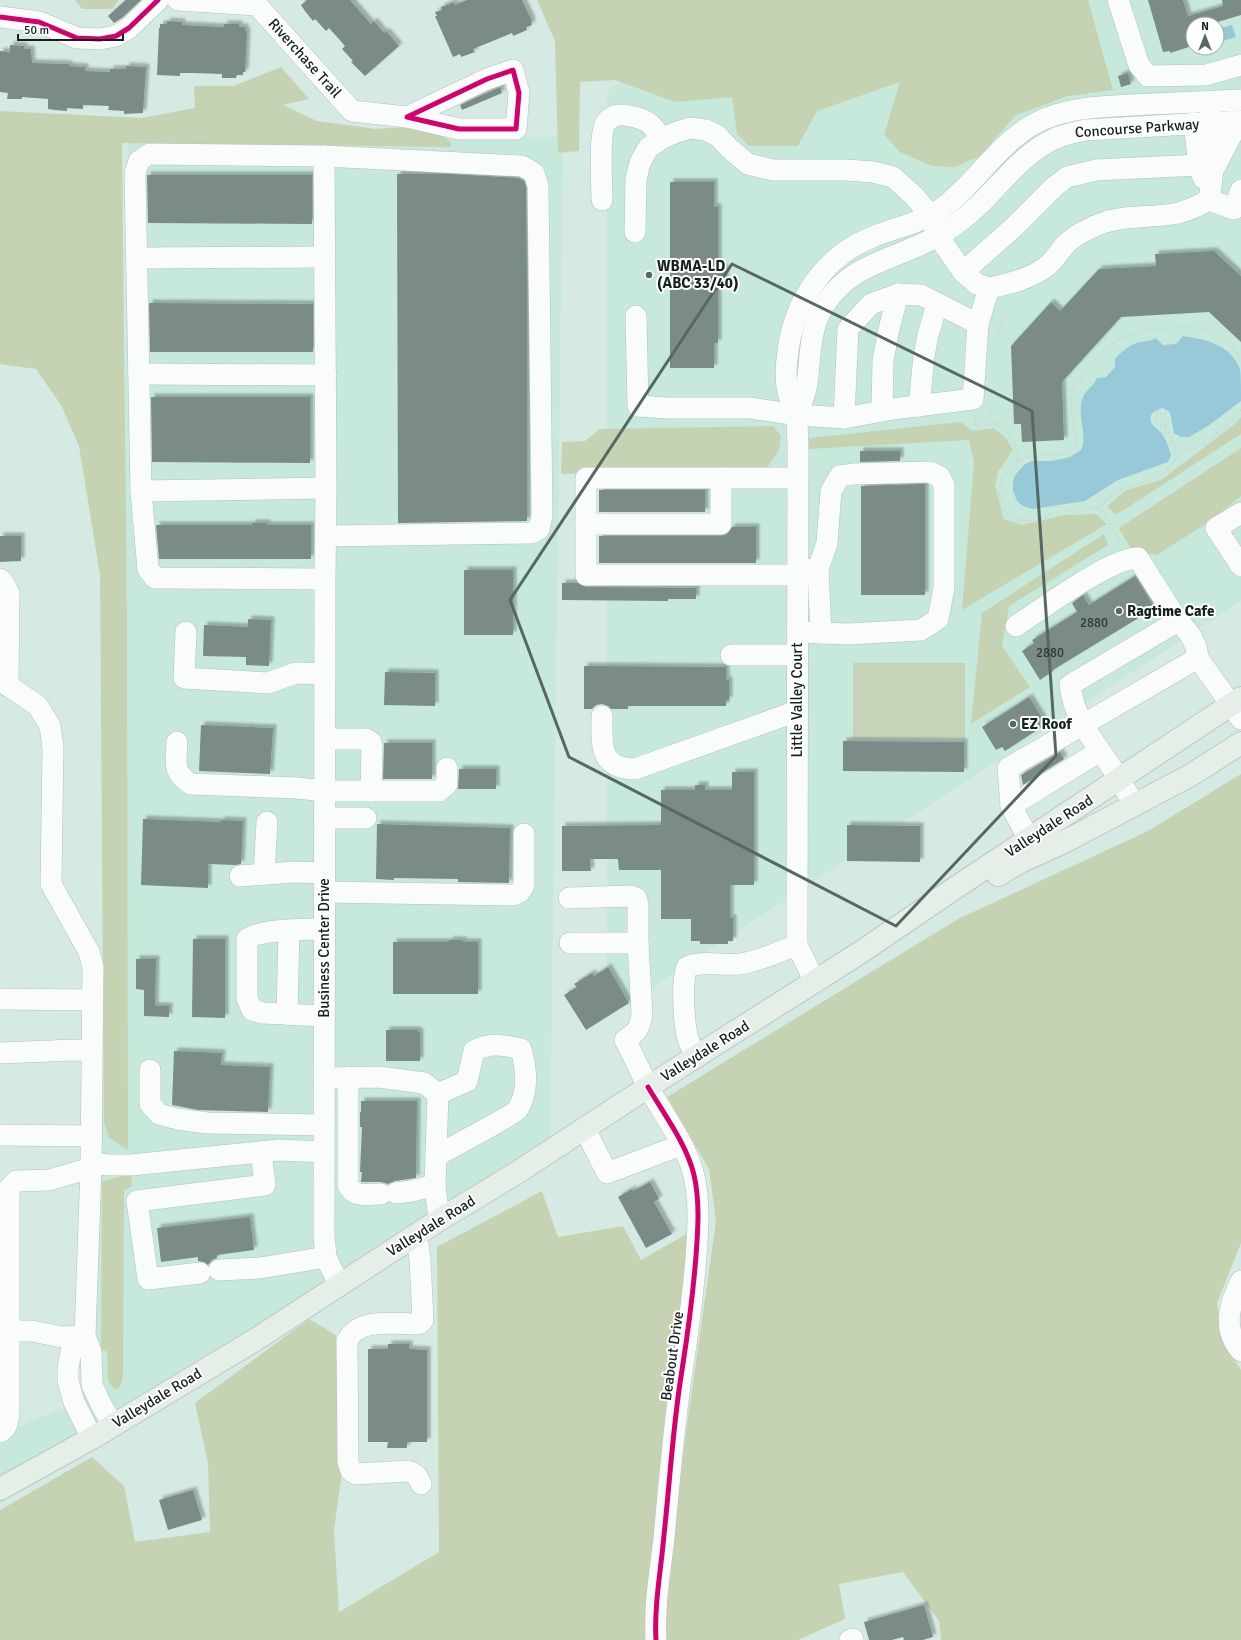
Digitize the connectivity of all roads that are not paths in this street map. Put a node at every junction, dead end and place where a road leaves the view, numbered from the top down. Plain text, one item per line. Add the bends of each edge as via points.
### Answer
1 (158, 0) edge
2 (178, 0) edge
3 (1118, 0) edge
4 (0, 17) edge
5 (1241, 65) edge
6 (1206, 75) junction
7 (1241, 100) edge
8 (1209, 101) junction
9 (407, 117) junction
10 (1240, 121) edge
11 (1204, 123) junction
12 (660, 139) junction
13 (324, 156) junction
14 (1207, 166) junction
15 (602, 200) dead end
16 (1209, 200) junction
17 (1239, 204) edge
18 (930, 215) junction
19 (635, 232) dead end
20 (938, 236) junction
21 (325, 257) junction
22 (137, 258) junction
23 (962, 272) junction
24 (989, 288) junction
25 (898, 294) junction
26 (937, 304) junction
27 (636, 316) dead end
28 (978, 324) junction
29 (139, 374) junction
30 (326, 375) junction
31 (919, 406) junction
32 (882, 411) junction
33 (798, 415) junction
34 (844, 418) junction
35 (721, 478) junction
36 (798, 478) junction
37 (326, 488) junction
38 (141, 491) junction
39 (1241, 513) edge
40 (586, 524) junction
41 (326, 536) junction
42 (1241, 566) edge
43 (805, 571) junction
44 (0, 579) edge
45 (324, 579) junction
46 (1178, 621) junction
47 (1016, 626) dead end
48 (186, 632) dead end
49 (797, 632) junction
50 (821, 633) junction
51 (731, 655) dead end
52 (797, 655) junction
53 (1198, 658) junction
54 (325, 674) junction
55 (4, 683) edge
56 (1238, 707) edge
57 (797, 711) junction
58 (602, 716) dead end
59 (1082, 724) junction
60 (324, 739) junction
61 (177, 742) dead end
62 (1241, 743) edge
63 (1100, 751) junction
64 (447, 768) dead end
65 (1120, 780) junction
66 (324, 791) junction
67 (371, 791) junction
68 (1134, 804) junction
69 (1011, 806) junction
70 (324, 818) junction
71 (366, 818) dead end
72 (267, 822) dead end
73 (524, 834) dead end
74 (1033, 847) junction
75 (264, 874) junction
76 (240, 876) dead end
77 (324, 882) junction
78 (570, 898) dead end
79 (324, 929) junction
80 (289, 931) junction
81 (570, 943) dead end
82 (638, 943) junction
83 (797, 945) junction
84 (815, 982) junction
85 (0, 999) edge
86 (92, 1000) junction
87 (287, 1014) junction
88 (324, 1016) junction
89 (92, 1051) junction
90 (0, 1053) edge
91 (696, 1057) junction
92 (150, 1070) dead end
93 (348, 1077) junction
94 (324, 1078) junction
95 (648, 1087) junction
96 (438, 1094) junction
97 (324, 1125) junction
98 (585, 1129) junction
99 (0, 1135) edge
100 (92, 1136) junction
101 (681, 1144) junction
102 (261, 1152) junction
103 (324, 1152) junction
104 (436, 1156) junction
105 (92, 1166) junction
106 (435, 1185) junction
107 (439, 1220) junction
108 (417, 1235) junction
109 (326, 1257) junction
110 (1241, 1281) edge
111 (339, 1285) junction
112 (5, 1331) edge
113 (85, 1336) junction
114 (1241, 1351) edge
115 (113, 1425) junction
116 (0, 1432) edge
117 (92, 1438) junction
118 (421, 1484) dead end
119 (0, 1489) edge
120 (656, 1640) edge

1 - 4 street via 129,28 116,36 100,39 77,38 39,22
2 - 9 street, Riverchase Trail via 257,4 352,111
3 - 6 street via 1139,65 1148,76
5 - 6 street
6 - 8 street
7 - 8 street, Concourse Parkway
8 - 11 street
8 - 18 street, Concourse Parkway via 1081,108 1046,118 1020,134 998,153 960,194
9 - 9 street, Riverchase Trail via 487,79 513,70 519,93 516,129 458,129
10 - 11 street, Concourse Parkway
10 - 14 street
11 - 14 street
11 - 20 street, Concourse Parkway via 1068,133 1031,152 970,213
12 - 15 street via 654,126 634,117 621,114 607,121 603,127
12 - 18 street via 690,128 706,130 718,136 748,164 773,170 846,170 893,177
12 - 19 street via 648,148 640,163 636,179
13 - 21 street, Business Center Drive
13 - 22 street via 149,154 139,161 135,173
13 - 41 street via 522,166 534,173 538,186 542,508 539,529 531,533
14 - 16 street
14 - 23 street via 1096,170 1067,177 1054,186 1003,238
16 - 17 street
16 - 24 street via 1192,209 1174,214 1128,217 1103,223 1067,243 1047,266 1030,276
18 - 20 street
18 - 33 street, Concourse Parkway via 867,239 847,250 821,273 808,290 790,335 787,359 787,385
20 - 23 street
20 - 33 street, Concourse Parkway via 859,271 834,291 816,322 810,343 805,394
21 - 22 street
21 - 30 street, Business Center Drive
22 - 29 street
23 - 24 street via 977,284
24 - 28 street
25 - 26 street via 921,296
25 - 32 street via 883,361
25 - 34 street via 871,304 848,328
26 - 28 street
26 - 31 street via 924,356
27 - 33 street via 638,406 750,408
28 - 31 street via 980,399
29 - 30 street
29 - 38 street
30 - 37 street, Business Center Drive
31 - 32 street
32 - 34 street
33 - 34 street
33 - 36 street, Little Valley Court
35 - 36 street
35 - 40 street via 586,478
35 - 40 street via 721,524
36 - 43 street, Little Valley Court
37 - 38 street
37 - 41 street, Business Center Drive
38 - 45 street via 148,569 155,578
39 - 42 street via 1216,528
40 - 43 street via 586,575
41 - 45 street, Business Center Drive
43 - 49 street, Little Valley Court
43 - 50 street
43 - 50 street via 827,543 831,491 840,476 930,472 940,477 944,485 944,588 938,619 921,630
44 - 55 street via 9,593
45 - 54 street, Business Center Drive
46 - 47 street via 1138,558 1130,558 1098,573
46 - 53 street via 1187,629 1197,647
46 - 59 street via 1070,685 1072,700
48 - 54 street via 184,678 268,684 296,673
49 - 50 street
49 - 52 street, Little Valley Court
51 - 52 street
52 - 57 street, Little Valley Court
53 - 56 street
53 - 59 street
54 - 60 street, Business Center Drive
55 - 86 street via 38,706 50,726 53,748 51,884 92,960
56 - 65 main road, Valleydale Road
57 - 58 street via 635,769 615,765 606,757 602,746
57 - 83 street, Little Valley Court
59 - 63 street
59 - 69 street via 1008,768
60 - 66 street, Business Center Drive
60 - 67 street via 366,739 371,742
61 - 66 street via 177,770 182,778 192,784
62 - 68 main road, Valleydale Road via 1191,775
63 - 65 street
63 - 69 street
64 - 67 street via 447,784 439,791
65 - 68 street
65 - 74 main road, Valleydale Road
66 - 67 street
66 - 70 street, Business Center Drive
68 - 74 main road, Valleydale Road via 1064,842
69 - 74 street
70 - 71 street
70 - 77 street, Business Center Drive
72 - 75 street
73 - 77 street via 524,885 520,892 513,895
74 - 84 main road, Valleydale Road via 993,878 911,929 858,954
75 - 76 street
75 - 77 street via 294,872
77 - 79 street, Business Center Drive
78 - 82 street via 636,898
79 - 80 street
79 - 88 street, Business Center Drive
80 - 87 street
80 - 87 street via 253,935 247,939 247,998 252,1010
81 - 82 street
82 - 95 street, Beabout Drive via 641,1024 637,1032 625,1040
83 - 84 street, Little Valley Court
83 - 91 street via 740,964 693,964 687,967 684,974 685,1019 688,1039
84 - 91 main road, Valleydale Road
85 - 86 street
86 - 89 street
87 - 88 street
88 - 94 street, Business Center Drive
89 - 90 street
89 - 100 street
91 - 95 main road, Valleydale Road
92 - 97 street via 150,1104 159,1114 207,1123
93 - 94 street
93 - 96 street via 379,1077 424,1083
93 - 106 street via 350,1190 355,1194 388,1193 412,1191
94 - 97 street, Business Center Drive
95 - 98 main road, Valleydale Road
95 - 101 street, Beabout Drive
96 - 104 street
96 - 104 street via 467,1081 474,1051 483,1046 501,1044 521,1049 525,1066 524,1096 518,1110
97 - 103 street, Business Center Drive
98 - 101 street via 607,1173
98 - 107 main road, Valleydale Road
99 - 100 street
100 - 105 street
101 - 120 street, Beabout Drive via 694,1175 698,1201 698,1236 656,1600
102 - 103 street
102 - 105 street via 131,1165
102 - 109 street via 265,1185 137,1201 148,1279 260,1268
103 - 109 street, Business Center Drive
104 - 106 street
105 - 112 street via 50,1180 16,1181 9,1188
105 - 113 street
106 - 107 street
107 - 108 main road, Valleydale Road
108 - 111 main road, Valleydale Road
108 - 118 street via 423,1320 416,1324 367,1324 350,1334 347,1341 348,1462 351,1471 356,1474 408,1471 415,1473
109 - 111 street, Business Center Drive
110 - 114 street via 1233,1296 1229,1317 1230,1332
111 - 115 main road, Valleydale Road via 255,1340
112 - 113 street via 32,1331 62,1337
112 - 116 street via 8,1420 4,1430
113 - 115 street via 91,1352 92,1385
113 - 117 street via 71,1351 68,1381 74,1402
115 - 117 main road, Valleydale Road
117 - 119 main road, Valleydale Road

